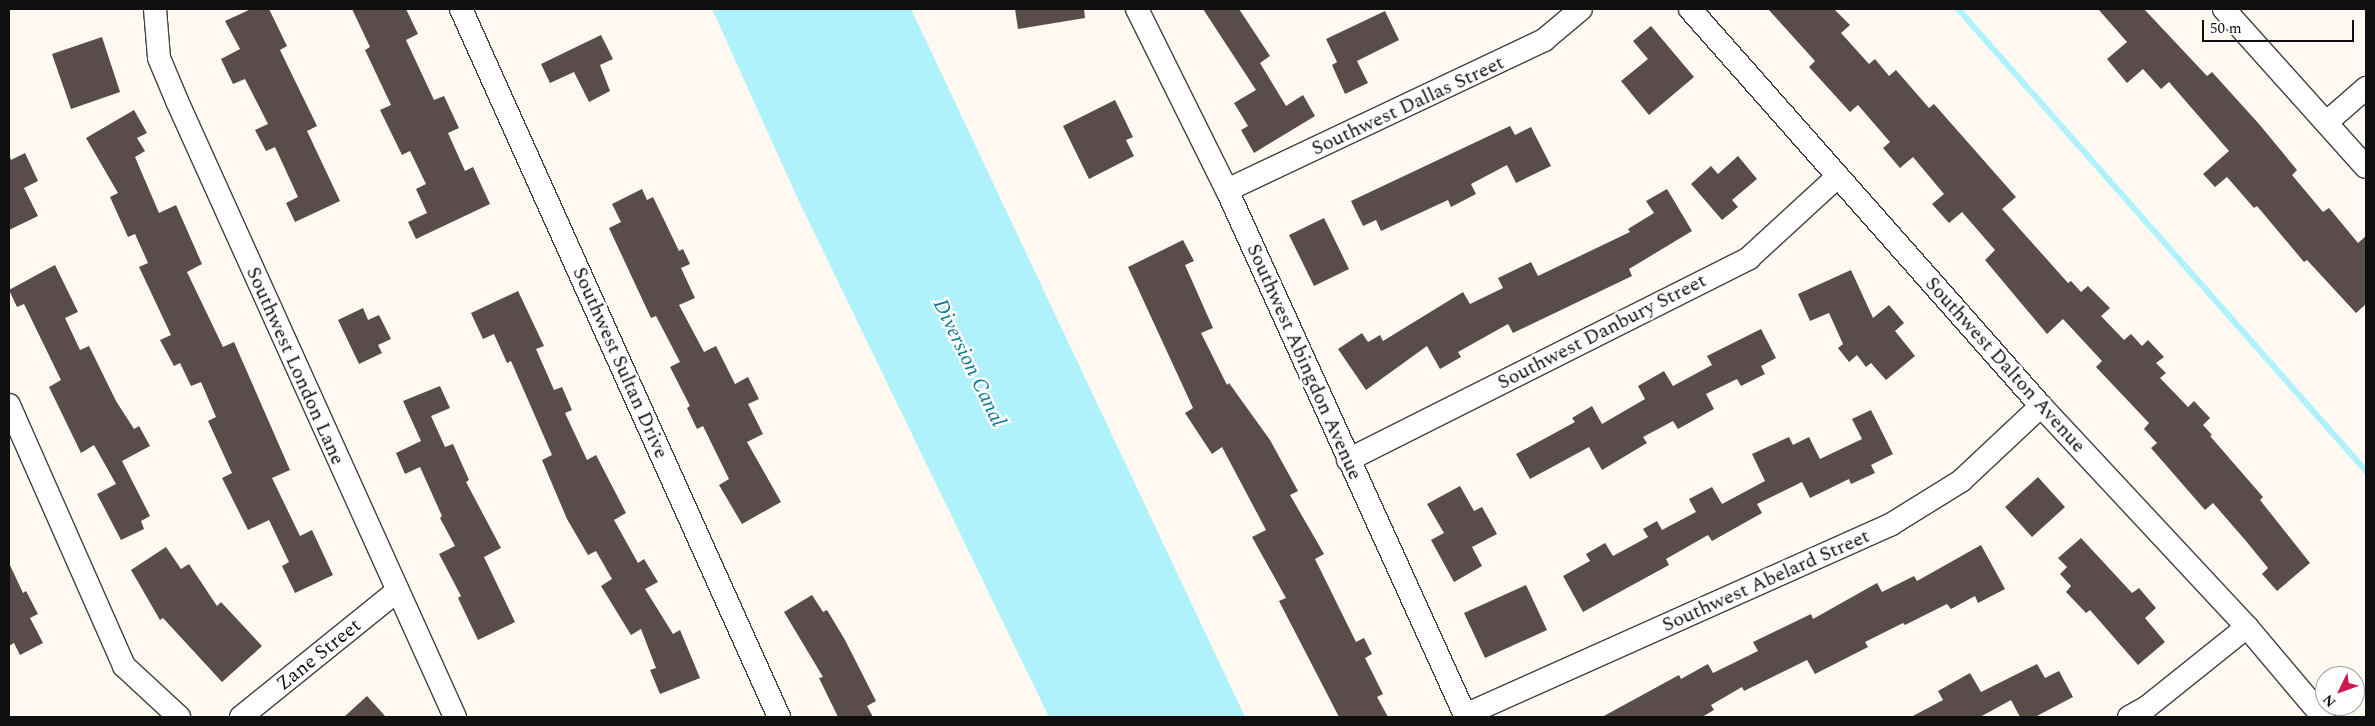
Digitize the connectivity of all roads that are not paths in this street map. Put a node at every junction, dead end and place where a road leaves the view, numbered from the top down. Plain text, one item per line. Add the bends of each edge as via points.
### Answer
1 (155, 9) edge
2 (461, 9) edge
3 (1137, 9) edge
4 (1580, 9) edge
5 (1690, 9) edge
6 (2224, 9) edge
7 (2366, 88) edge
8 (2326, 122) junction
9 (2366, 167) edge
10 (1837, 177) junction
11 (1227, 190) junction
12 (9, 405) edge
13 (2041, 406) junction
14 (1348, 460) junction
15 (396, 592) junction
16 (2247, 628) junction
17 (1466, 716) edge
18 (180, 717) edge
19 (240, 717) edge
20 (455, 717) edge
21 (779, 717) edge
22 (2129, 717) edge
23 (2323, 717) edge

1 - 15 street, Southwest London Lane via 159,58 176,101
2 - 21 street, Southwest Sultan Drive
3 - 11 street, Southwest Abingdon Avenue
4 - 11 street, Southwest Dallas Street via 1544,40
5 - 10 street, Southwest Dalton Avenue
6 - 8 street
7 - 8 street
8 - 9 street
10 - 13 street, Southwest Dalton Avenue
10 - 14 street, Southwest Danbury Street via 1749,258
11 - 14 street, Southwest Abingdon Avenue
12 - 18 street via 124,666
13 - 16 street, Southwest Dalton Avenue
13 - 17 street, Southwest Abelard Street via 1961,481 1890,525
14 - 17 street, Southwest Abingdon Avenue
15 - 19 street, Zane Street
15 - 20 street, Southwest London Lane
16 - 22 street via 2147,707
16 - 23 street, Southwest Dalton Avenue

